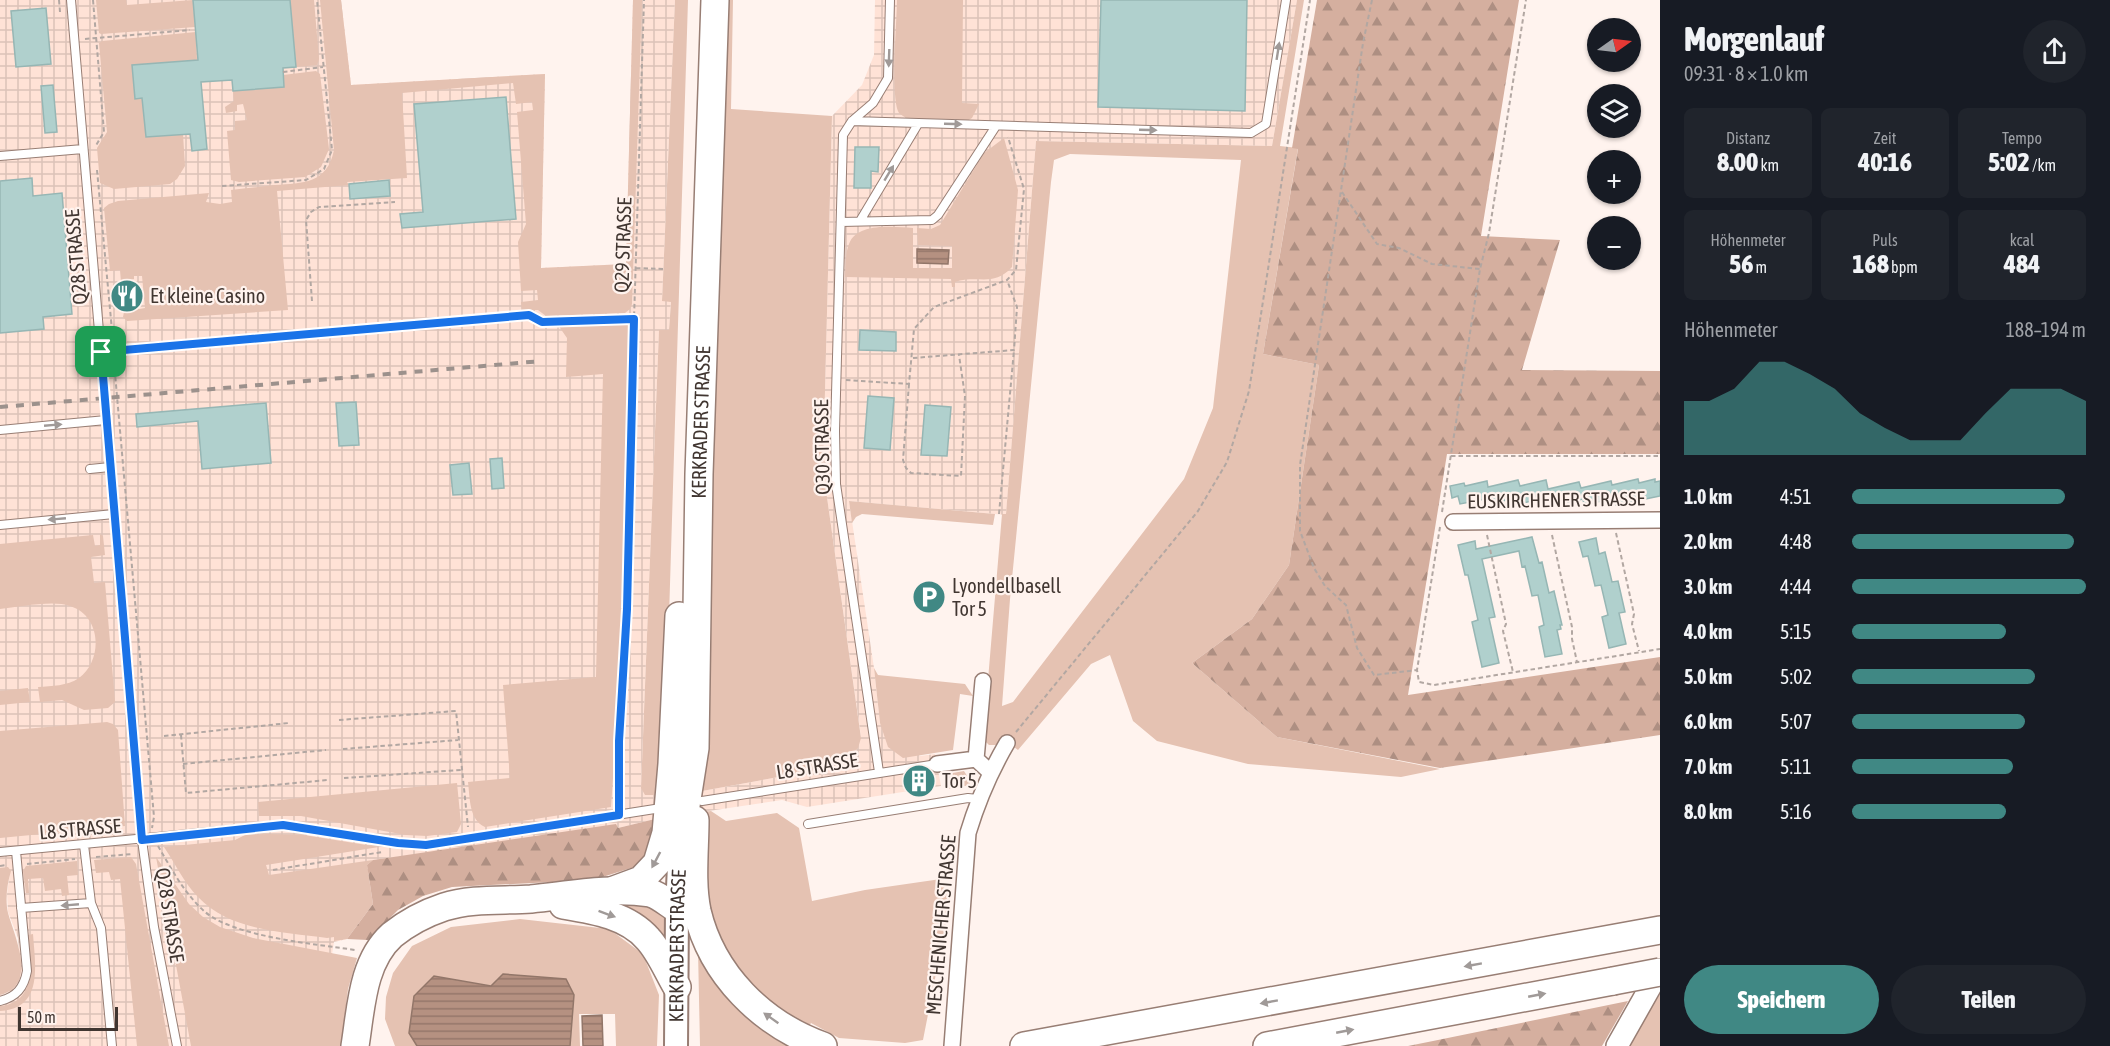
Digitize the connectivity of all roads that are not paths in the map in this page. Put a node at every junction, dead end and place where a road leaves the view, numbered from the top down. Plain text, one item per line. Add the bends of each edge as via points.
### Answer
1 (71, 0) edge
2 (698, 0) edge
3 (715, 0) edge
4 (890, 0) edge
5 (1286, 0) edge
6 (852, 121) junction
7 (918, 124) junction
8 (1000, 126) junction
9 (84, 149) junction
10 (0, 156) edge
11 (860, 221) junction
12 (841, 222) junction
13 (542, 322) road end
14 (101, 352) junction
15 (106, 420) junction
16 (0, 430) edge
17 (110, 467) junction
18 (90, 469) dead end
19 (114, 514) junction
20 (1660, 520) edge
21 (1453, 522) dead end
22 (0, 525) edge
23 (680, 594) junction
24 (983, 681) dead end
25 (1007, 743) road end
26 (695, 748) junction
27 (976, 759) junction
28 (937, 764) joint
29 (879, 772) junction
30 (990, 772) junction
31 (978, 799) junction
32 (702, 801) dead end
33 (661, 808) dead end
34 (808, 824) dead end
35 (142, 840) junction
36 (680, 844) junction
37 (84, 845) junction
38 (16, 851) junction
39 (0, 852) edge
40 (613, 890) junction
41 (529, 899) junction
42 (91, 903) junction
43 (21, 908) junction
44 (677, 909) junction
45 (1660, 930) edge
46 (1660, 971) edge
47 (676, 987) junction
48 (364, 990) junction
49 (0, 1001) edge
50 (112, 1046) edge
51 (177, 1046) edge
52 (355, 1046) edge
53 (374, 1046) edge
54 (676, 1046) edge
55 (823, 1046) edge
56 (952, 1046) edge
57 (1024, 1046) edge
58 (1267, 1046) edge
59 (1617, 1046) edge

1 - 9 lane, Q28 STRASSE
2 - 23 highway, KERKRADER STRASSE
3 - 26 highway, KERKRADER STRASSE
4 -> 6 lane via 888,78 873,103
8 -> 5 lane via 1251,133 1266,124
6 - 7 lane
6 - 12 lane, Q30 STRASSE via 843,135
7 -> 8 lane
11 -> 7 lane
8 - 11 lane via 932,220
9 - 10 lane
9 - 14 lane, Q28 STRASSE
11 - 12 lane
12 - 29 lane, Q30 STRASSE via 836,484
13 - 14 lane via 529,315
14 - 15 lane, Q28 STRASSE
16 -> 15 lane
15 - 17 lane, Q28 STRASSE
17 - 18 lane
17 - 19 lane, Q28 STRASSE
19 -> 22 lane
19 - 35 lane, Q28 STRASSE
20 - 21 street, EUSKIRCHENER STRASSE
23 - 36 highway, KERKRADER STRASSE
23 -> 40 highway via 666,833 657,863 641,880
24 - 27 street
25 - 30 street, MESCHENICHER STRASSE
26 - 36 highway, KERKRADER STRASSE
55 -> 26 highway via 785,1028 738,990 703,930 695,895
27 - 28 street
27 - 30 street
28 - 29 lane, L8 STRASSE
29 - 32 lane, L8 STRASSE
30 - 31 street, MESCHENICHER STRASSE
31 - 34 lane
31 - 56 street, MESCHENICHER STRASSE via 968,833
33 - 35 lane, L8 STRASSE via 426,845 283,825
35 - 37 lane, L8 STRASSE
35 - 51 lane, Q28 STRASSE
36 - 44 main road, KERKRADER STRASSE
37 - 38 lane, L8 STRASSE
37 - 42 lane
38 - 39 lane, L8 STRASSE
38 - 43 lane
40 - 41 highway
40 - 44 highway via 653,893
41 -> 47 highway via 600,911 628,923 648,939
41 - 48 highway via 446,906 418,918 392,936 375,956
42 -> 43 lane
42 - 50 lane via 101,928
43 - 49 lane via 25,982 21,990
44 - 47 main road, KERKRADER STRASSE
45 -> 57 highway
58 -> 46 highway, bridge
46 - 59 street
47 - 54 main road, KERKRADER STRASSE
48 - 52 highway
48 - 53 highway via 368,1032

